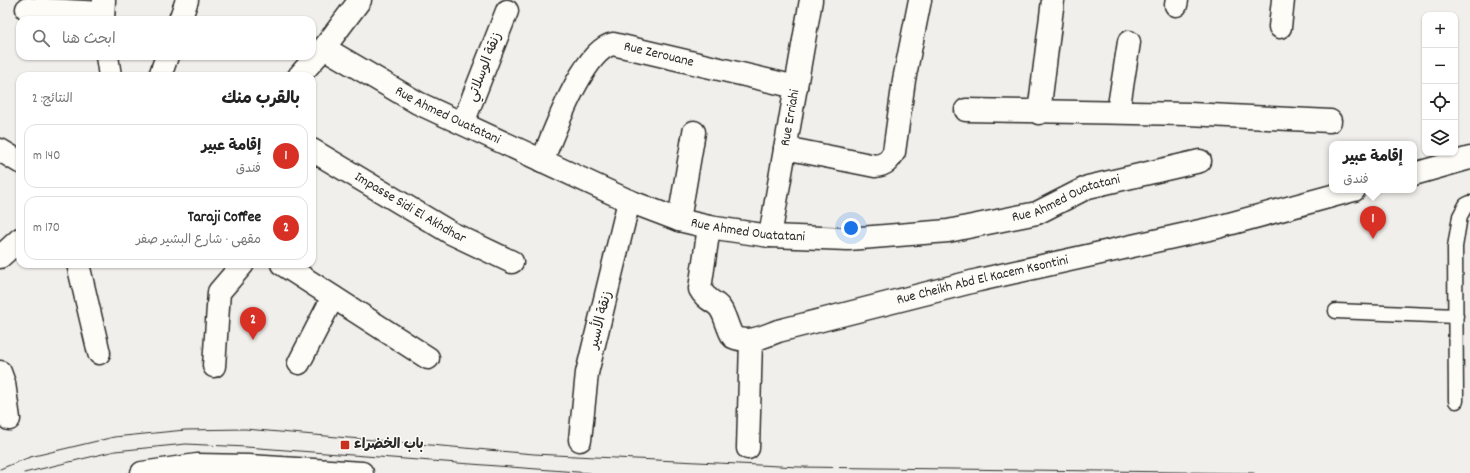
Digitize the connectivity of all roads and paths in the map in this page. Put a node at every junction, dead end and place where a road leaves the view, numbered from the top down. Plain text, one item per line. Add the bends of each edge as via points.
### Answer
1 (187, 0) edge
2 (360, 0) edge
3 (811, 0) edge
4 (920, 0) edge
5 (1283, 0) edge
6 (1048, 1) edge
7 (27, 9) dead end
8 (103, 11) edge
9 (507, 11) dead end
10 (181, 16) edge
11 (1280, 28) dead end
12 (1129, 42) dead end
13 (324, 48) junction
14 (316, 57) edge
15 (108, 60) edge
16 (166, 60) edge
17 (313, 60) edge
18 (109, 72) edge
19 (161, 72) edge
20 (303, 72) edge
21 (796, 87) junction
22 (966, 110) dead end
23 (1039, 112) junction
24 (1118, 112) junction
25 (1330, 121) dead end
26 (463, 124) junction
27 (694, 132) dead end
28 (785, 148) junction
29 (0, 150) edge
30 (316, 152) edge
31 (1470, 158) edge
32 (16, 160) edge
33 (1200, 160) dead end
34 (542, 161) junction
35 (1417, 173) edge
36 (1343, 193) edge
37 (629, 200) junction
38 (1470, 203) edge
39 (679, 220) junction
40 (709, 227) junction
41 (770, 236) junction
42 (16, 242) edge
43 (1, 255) edge
44 (512, 262) dead end
45 (79, 268) edge
46 (239, 268) edge
47 (288, 268) edge
48 (333, 297) junction
49 (1336, 311) dead end
50 (1456, 316) junction
51 (752, 341) junction
52 (99, 354) dead end
53 (428, 358) dead end
54 (299, 363) dead end
55 (214, 366) dead end
56 (0, 372) edge
57 (1456, 401) dead end
58 (9, 419) dead end
59 (580, 440) dead end
60 (748, 448) dead end
61 (142, 473) edge
62 (362, 473) edge

1 - 10 street
2 - 13 street
3 - 21 street, Rue Erriahi
4 - 28 street via 904,80 894,152 890,160 883,165 874,166
5 - 11 street
6 - 23 street
7 - 8 street
9 - 26 street, زنقة الوسلاتي
12 - 24 street
13 - 14 street
13 - 26 street, Rue Ahmed Ouatatani via 418,103
15 - 18 street
16 - 19 street
17 - 20 street
21 - 28 street, Rue Erriahi
21 - 34 street, Rue Zerouane via 613,44 607,45 589,63 571,93
22 - 23 street
23 - 24 street
24 - 25 street
26 - 34 street, Rue Ahmed Ouatatani
27 - 39 street
28 - 41 street, Rue Erriahi
29 - 32 street
30 - 44 street, Impasse Sidi El Akhdhar via 451,233
31 - 35 street
33 - 41 street, Rue Ahmed Ouatatani via 1088,187 1037,213 948,231 848,239
34 - 37 street, Rue Ahmed Ouatatani
36 - 51 street, Rue Cheikh Abd El Kacem Ksontini via 1218,227 971,282 792,328
37 - 39 street, Rue Ahmed Ouatatani
37 - 59 street, زنقة الأسير via 587,373
38 - 50 lane via 1460,216 1456,247
39 - 40 street, Rue Ahmed Ouatatani
40 - 41 street, Rue Ahmed Ouatatani
40 - 51 street via 700,289 706,299 721,310 733,336 742,341
42 - 43 street
45 - 52 street
46 - 55 street via 219,292
47 - 48 street
48 - 53 street
48 - 54 street
49 - 50 lane
50 - 57 lane
51 - 60 street
56 - 58 street
61 - 62 street via 197,465

